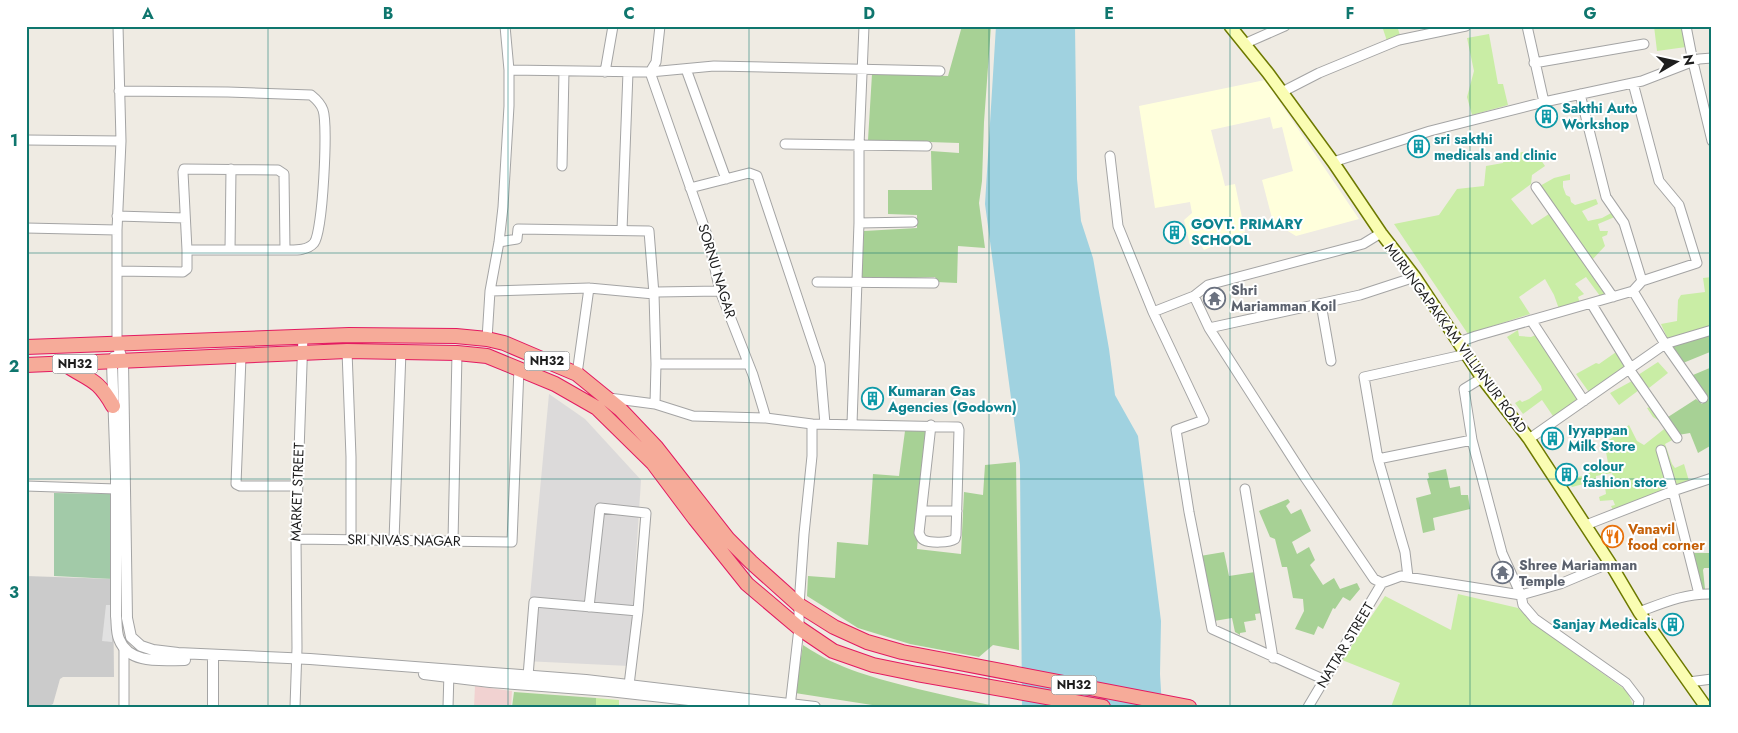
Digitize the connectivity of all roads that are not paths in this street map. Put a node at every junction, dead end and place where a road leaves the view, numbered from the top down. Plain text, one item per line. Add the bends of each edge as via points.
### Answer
1 (118, 26) edge
2 (505, 26) edge
3 (613, 26) edge
4 (660, 26) edge
5 (864, 26) edge
6 (1230, 26) edge
7 (1285, 26) edge
8 (1526, 26) edge
9 (1686, 26) edge
10 (1462, 27) edge
11 (1244, 44) junction
12 (1644, 44) dead end
13 (1712, 58) edge
14 (1693, 62) junction
15 (1534, 63) junction
16 (686, 68) junction
17 (864, 69) junction
18 (509, 70) junction
19 (564, 71) junction
20 (940, 71) dead end
21 (605, 72) junction
22 (628, 72) junction
23 (650, 72) junction
24 (1633, 83) junction
25 (119, 91) junction
26 (1282, 92) junction
27 (1580, 94) junction
28 (1544, 102) junction
29 (26, 140) edge
30 (121, 141) junction
31 (1712, 141) edge
32 (785, 144) dead end
33 (859, 145) junction
34 (927, 146) dead end
35 (1110, 156) dead end
36 (1333, 162) junction
37 (562, 166) dead end
38 (231, 169) junction
39 (726, 179) junction
40 (1536, 187) dead end
41 (690, 188) junction
42 (117, 216) junction
43 (186, 218) junction
44 (913, 222) dead end
45 (859, 223) junction
46 (26, 228) edge
47 (117, 230) junction
48 (622, 230) junction
49 (1381, 233) junction
50 (499, 242) junction
51 (187, 250) junction
52 (230, 250) junction
53 (285, 250) junction
54 (117, 271) junction
55 (1416, 277) junction
56 (1642, 281) junction
57 (818, 282) dead end
58 (857, 283) junction
59 (934, 283) dead end
60 (589, 288) junction
61 (490, 291) junction
62 (720, 291) junction
63 (1633, 291) junction
64 (654, 294) junction
65 (1194, 296) junction
66 (1613, 297) junction
67 (1591, 303) junction
68 (1320, 304) junction
69 (1153, 312) junction
70 (1531, 320) junction
71 (1209, 328) junction
72 (1712, 330) edge
73 (303, 336) junction
74 (487, 339) junction
75 (1459, 342) junction
76 (117, 344) junction
77 (1665, 344) junction
78 (26, 347) edge
79 (347, 351) junction
80 (402, 351) junction
81 (301, 353) junction
82 (457, 353) junction
83 (1467, 354) junction
84 (241, 357) junction
85 (1332, 361) dead end
86 (118, 362) junction
87 (66, 364) junction
88 (656, 364) junction
89 (748, 364) junction
90 (26, 365) edge
91 (519, 368) junction
92 (1630, 368) junction
93 (577, 374) junction
94 (1482, 378) junction
95 (606, 398) junction
96 (1703, 398) dead end
97 (1584, 401) junction
98 (655, 404) junction
99 (113, 406) junction
100 (766, 418) junction
101 (812, 424) junction
102 (825, 424) junction
103 (852, 424) junction
104 (931, 425) junction
105 (1677, 438) dead end
106 (1529, 439) junction
107 (1472, 440) junction
108 (1661, 450) dead end
109 (1378, 459) junction
110 (1712, 478) edge
111 (26, 486) edge
112 (297, 486) junction
113 (1245, 489) dead end
114 (116, 490) junction
115 (1674, 490) junction
116 (922, 511) junction
117 (957, 511) junction
118 (1586, 525) junction
119 (296, 539) junction
120 (351, 540) junction
121 (394, 540) junction
122 (453, 541) junction
123 (1610, 563) junction
124 (1408, 577) junction
125 (1382, 583) junction
126 (1699, 594) junction
127 (1712, 594) edge
128 (1521, 595) junction
129 (799, 605) junction
130 (589, 607) junction
131 (638, 611) junction
132 (1639, 612) junction
133 (799, 628) junction
134 (124, 649) junction
135 (297, 657) junction
136 (213, 658) junction
137 (1274, 658) junction
138 (449, 673) junction
139 (528, 676) junction
140 (1712, 679) edge
141 (1325, 680) junction
142 (1689, 682) junction
143 (629, 685) junction
144 (790, 705) edge
145 (124, 707) edge
146 (213, 707) edge
147 (296, 707) edge
148 (448, 707) edge
149 (752, 707) edge
150 (815, 707) edge
151 (1103, 707) edge
152 (1189, 707) edge
153 (1308, 707) edge
154 (1638, 707) edge
155 (1706, 707) edge

1 - 25 street
2 - 18 street
3 - 21 street
4 - 23 street via 656,62
5 - 17 street
6 - 11 main road, MURUNGAPAKKAM VILLIANUR ROAD
7 - 11 street
8 - 15 street
9 - 14 street
10 - 26 street via 1399,40
11 - 26 main road, MURUNGAPAKKAM VILLIANUR ROAD
12 - 15 street
13 - 14 street
14 - 24 street
14 - 31 street
15 - 28 street
16 - 17 street
16 - 23 street
16 - 39 street
17 - 20 street
17 - 33 street
18 - 19 street
18 - 50 street
19 - 21 street
19 - 37 street
21 - 22 street
22 - 23 street
22 - 48 street
23 - 41 street, SORNU NAGAR
24 - 27 street
24 - 56 street via 1659,181 1679,205 1697,263
25 - 30 street
25 - 53 street via 311,95 323,111 321,214 314,242 306,248
26 - 36 main road, MURUNGAPAKKAM VILLIANUR ROAD
27 - 28 street
27 - 56 street via 1606,197 1624,223
28 - 36 street via 1430,131
29 - 30 street
30 - 42 street
32 - 33 street
33 - 34 street
33 - 45 street
35 - 69 street via 1118,226
36 - 49 main road, MURUNGAPAKKAM VILLIANUR ROAD
38 - 43 street via 184,169
38 - 52 street
38 - 53 street via 278,170 284,174
39 - 41 street
39 - 102 street via 750,173 759,180 820,365
40 - 66 street
41 - 62 street, SORNU NAGAR via 708,238
42 - 43 street
42 - 47 street
43 - 51 street
44 - 45 street
45 - 58 street
46 - 47 street
47 - 54 street
48 - 50 street via 518,229 517,238
48 - 64 street via 649,231
49 - 55 main road, MURUNGAPAKKAM VILLIANUR ROAD
49 - 65 street via 1363,244 1208,285
50 - 61 street
51 - 52 street
51 - 54 street via 187,269 183,272
52 - 53 street
54 - 76 street
55 - 68 street
55 - 75 main road, MURUNGAPAKKAM VILLIANUR ROAD
56 - 63 street
57 - 58 street
58 - 59 street
58 - 103 street
60 - 61 street
60 - 64 street
60 - 93 street
61 - 74 street
62 - 64 street
62 - 89 street, SORNU NAGAR
63 - 66 street
63 - 77 street
64 - 88 street
65 - 69 street
65 - 71 street
66 - 67 street
67 - 70 street
67 - 92 street
68 - 71 street
68 - 85 street
69 - 137 street via 1204,420 1176,430 1212,629
70 - 75 street
70 - 97 street
71 - 125 street via 1368,571
72 - 77 street
73 - 74 highway, NH32 via 411,335
73 - 76 highway, NH32
73 - 81 street, MARKET STREET
74 - 93 highway, NH32
75 - 83 main road, MURUNGAPAKKAM VILLIANUR ROAD
76 - 78 highway, NH32
76 - 86 street
77 - 92 street
77 - 96 street
79 - 80 highway, NH32
79 - 81 highway, NH32
79 - 120 street
80 - 82 highway, NH32
80 - 121 street
81 - 84 highway, NH32
81 - 112 street, MARKET STREET
82 - 91 highway, NH32 via 487,356
82 - 122 street
83 - 94 main road, MURUNGAPAKKAM VILLIANUR ROAD
83 - 109 street via 1364,377
84 - 86 highway, NH32
84 - 112 street via 236,484
86 - 87 highway, NH32
86 - 99 street
86 - 136 street via 127,618 131,637 141,646 153,650
87 - 90 highway, NH32
87 - 99 highway via 100,385
88 - 89 street
88 - 98 street
89 - 100 street, SORNU NAGAR
91 - 122 street, SRI NIVAS NAGAR via 512,542
91 - 133 highway, NH32 via 556,384 597,408 653,463 747,584
92 - 97 street
92 - 105 street
93 - 95 highway, NH32
94 - 106 main road, MURUNGAPAKKAM VILLIANUR ROAD
94 - 107 street via 1464,389
95 - 98 street
95 - 129 highway, NH32 via 656,447 728,539
97 - 106 street
98 - 100 street via 693,416
99 - 114 street
100 - 101 street
101 - 102 street
101 - 129 street
102 - 103 street
103 - 104 street
104 - 116 street
104 - 117 street via 955,426 959,430
106 - 118 main road, MURUNGAPAKKAM VILLIANUR ROAD
107 - 109 street
107 - 128 street via 1502,553
108 - 115 street
109 - 124 street via 1405,552
110 - 115 street
111 - 114 street
112 - 119 street, MARKET STREET
113 - 137 street
114 - 134 street via 116,616 118,637
115 - 118 street
115 - 126 street
116 - 117 street
116 - 117 street via 919,533 926,541 954,539
118 - 123 main road, MURUNGAPAKKAM VILLIANUR ROAD
119 - 120 street, SRI NIVAS NAGAR
119 - 135 street, MARKET STREET
120 - 121 street, SRI NIVAS NAGAR
121 - 122 street, SRI NIVAS NAGAR
123 - 128 street via 1560,584
123 - 132 main road, MURUNGAPAKKAM VILLIANUR ROAD
124 - 125 street via 1401,576
124 - 128 street
125 - 141 street, NATTAR STREET
126 - 127 street
126 - 132 street
128 - 154 street via 1522,605 1535,619 1626,684 1639,700
129 - 133 street
129 - 152 highway, NH32 via 834,627 867,642 902,652
130 - 131 street
130 - 131 street via 600,508 646,513
130 - 139 street via 534,602
131 - 143 street
132 - 142 main road, MURUNGAPAKKAM VILLIANUR ROAD
133 - 144 street
133 - 151 highway, NH32 via 833,651 873,665
134 - 136 street via 135,657 148,659
134 - 145 street
135 - 136 street
135 - 138 street
135 - 147 street, MARKET STREET
136 - 146 street
137 - 141 street
138 - 139 street
138 - 148 street
138 - 149 street
139 - 143 street
140 - 142 street
141 - 153 street, NATTAR STREET
142 - 155 main road, MURUNGAPAKKAM VILLIANUR ROAD
143 - 144 street
144 - 150 street

